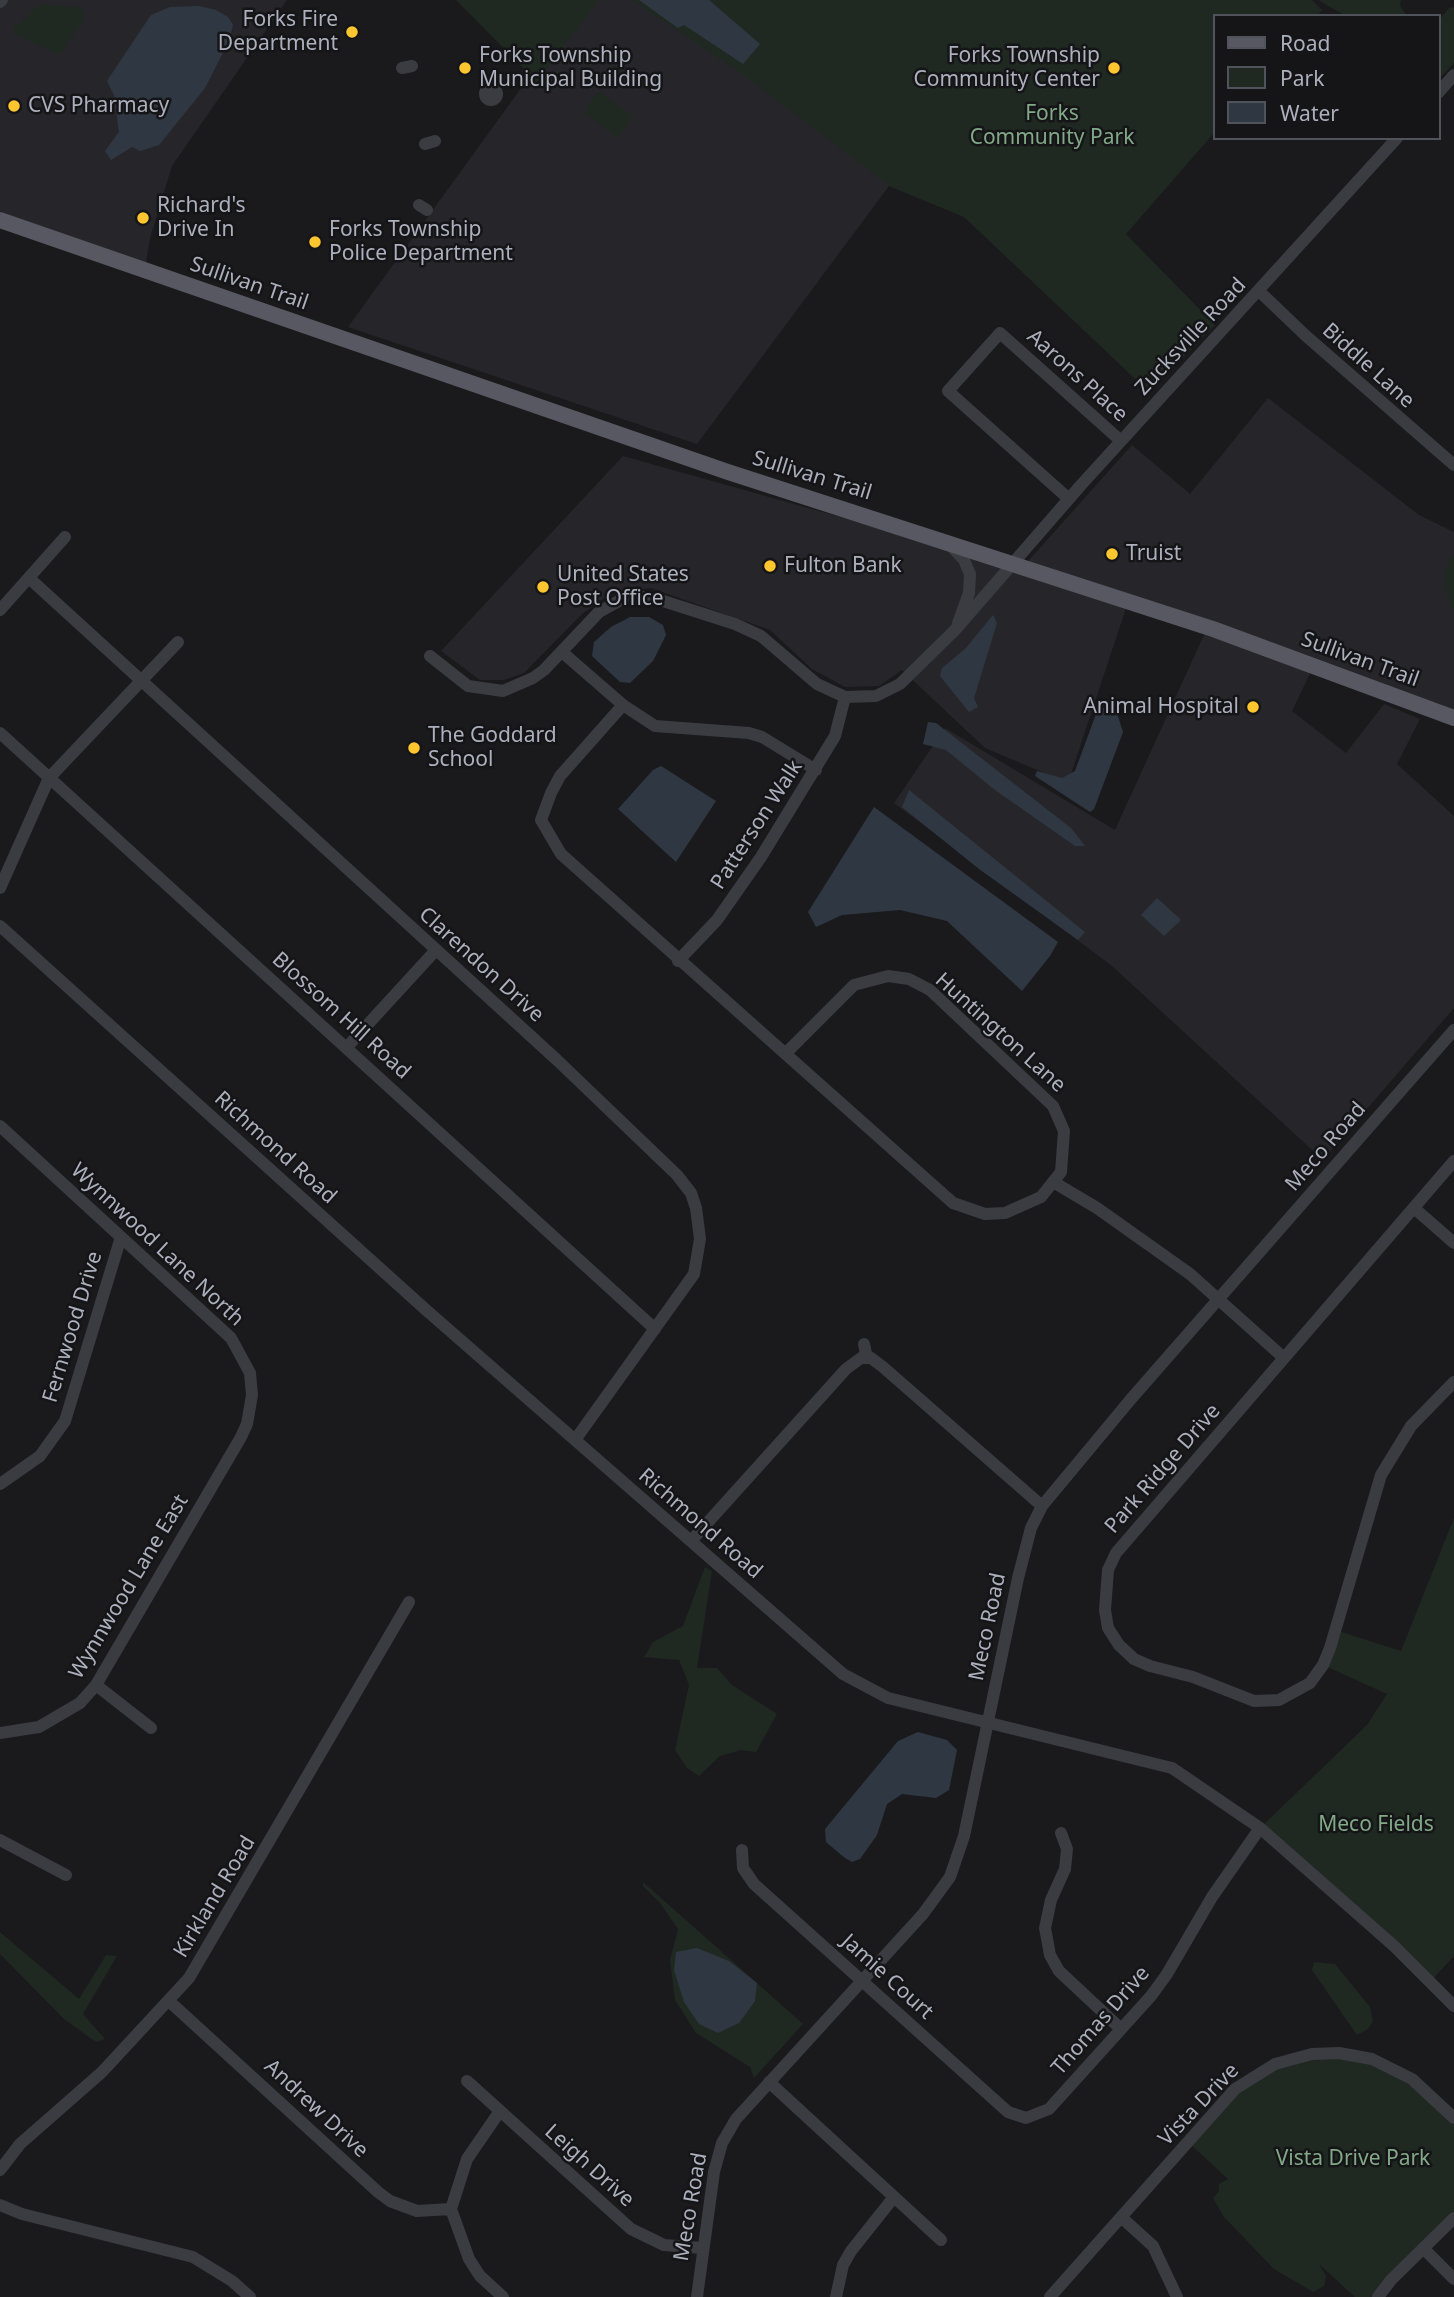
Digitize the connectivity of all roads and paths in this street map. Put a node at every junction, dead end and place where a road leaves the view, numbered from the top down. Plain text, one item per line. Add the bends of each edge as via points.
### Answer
1 (1454, 75) edge
2 (1440, 91) edge
3 (1395, 140) edge
4 (0, 211) edge
5 (0, 220) edge
6 (21, 225) junction
7 (1259, 292) junction
8 (1121, 441) junction
9 (1454, 465) edge
10 (1069, 499) junction
11 (65, 537) dead end
12 (945, 540) junction
13 (1014, 562) junction
14 (29, 578) junction
15 (0, 610) edge
16 (955, 630) junction
17 (178, 642) dead end
18 (562, 652) junction
19 (430, 656) dead end
20 (140, 683) junction
21 (845, 696) junction
22 (623, 705) junction
23 (1454, 718) edge
24 (0, 733) edge
25 (816, 770) junction
26 (49, 778) junction
27 (0, 888) edge
28 (0, 926) edge
29 (436, 950) junction
30 (678, 961) junction
31 (1454, 1030) edge
32 (346, 1047) junction
33 (786, 1053) junction
34 (0, 1126) edge
35 (1454, 1161) edge
36 (1055, 1183) junction
37 (1414, 1208) junction
38 (121, 1237) junction
39 (1454, 1243) edge
40 (1218, 1300) junction
41 (655, 1329) junction
42 (864, 1344) dead end
43 (867, 1358) junction
44 (1284, 1358) junction
45 (1454, 1382) edge
46 (250, 1412) joint
47 (575, 1440) junction
48 (0, 1485) edge
49 (1042, 1506) junction
50 (691, 1541) junction
51 (410, 1602) dead end
52 (96, 1685) junction
53 (988, 1724) junction
54 (151, 1728) dead end
55 (0, 1733) edge
56 (1260, 1828) junction
57 (1061, 1833) dead end
58 (0, 1840) edge
59 (742, 1850) dead end
60 (66, 1875) dead end
61 (862, 1981) junction
62 (170, 2001) junction
63 (1454, 2006) edge
64 (1121, 2029) junction
65 (467, 2081) dead end
66 (769, 2082) junction
67 (500, 2111) junction
68 (1026, 2118) joint
69 (1454, 2118) edge
70 (0, 2169) edge
71 (894, 2197) junction
72 (0, 2205) edge
73 (451, 2210) junction
74 (1121, 2217) junction
75 (1454, 2218) edge
76 (941, 2240) dead end
77 (702, 2248) junction
78 (1423, 2249) junction
79 (1454, 2279) edge
80 (250, 2297) edge
81 (503, 2297) edge
82 (697, 2297) edge
83 (836, 2297) edge
84 (1050, 2297) edge
85 (1177, 2297) edge
86 (1378, 2297) edge

1 - 2 street
3 - 7 street, Zucksville Road
4 - 6 main road, Sullivan Trail
5 - 6 main road, Sullivan Trail
6 - 12 main road, Sullivan Trail via 728,472
7 - 8 street, Zucksville Road
7 - 9 street, Biddle Lane
8 - 10 street, Zucksville Road
8 - 10 street, Aarons Place via 1000,333 947,391
10 - 13 street, Zucksville Road
11 - 14 street
12 - 13 main road, Sullivan Trail
12 - 16 street via 964,560 970,575 969,593
13 - 16 street, Zucksville Road
13 - 23 main road, Sullivan Trail
14 - 15 street
14 - 20 street, Clarendon Drive
16 - 21 street, Zucksville Road via 900,684 876,696
17 - 20 street
18 - 19 street via 533,678 503,691 468,686
18 - 21 street via 599,612 626,597 660,600 761,636 817,684
18 - 22 street
20 - 26 street
20 - 29 street, Clarendon Drive
21 - 25 street, Patterson Walk via 835,736
22 - 25 street via 655,726 762,737
22 - 30 street via 560,776 541,820 570,863
24 - 26 street, Blossom Hill Road
25 - 30 street, Patterson Walk via 730,904
26 - 27 street
26 - 32 street, Blossom Hill Road
28 - 47 street, Richmond Road
29 - 32 street
29 - 41 street, Clarendon Drive via 567,1069 691,1193 700,1224 694,1274
30 - 33 street
31 - 40 street, Meco Road
32 - 41 street, Blossom Hill Road
33 - 36 street via 953,1203 985,1214 1005,1213 1041,1197
33 - 36 street, Huntington Lane via 854,985 888,976 909,979 930,990 1054,1106 1066,1145
34 - 38 street, Wynnwood Lane North
35 - 37 street, Park Ridge Drive
36 - 40 street via 1148,1242
37 - 39 street
37 - 44 street, Park Ridge Drive
38 - 46 street, Wynnwood Lane North via 231,1338 250,1373
38 - 48 street, Fernwood Drive via 65,1421 40,1456
40 - 44 street
40 - 49 street, Meco Road
41 - 47 street, Clarendon Drive
42 - 43 street
43 - 49 street
43 - 50 street via 846,1369
44 - 45 street, Park Ridge Drive via 1134,1530 1108,1570 1108,1628 1134,1659 1254,1701 1294,1694 1310,1683 1323,1665 1381,1475 1411,1426
46 - 52 street, Wynnwood Lane East via 241,1437
47 - 50 street, Richmond Road
49 - 53 street, Meco Road via 1018,1578
50 - 53 street, Richmond Road via 857,1683 888,1698
51 - 62 street, Kirkland Road via 202,1958
52 - 54 street
52 - 55 street, Wynnwood Lane East via 76,1706 39,1727
53 - 56 street, Richmond Road via 1172,1768
53 - 61 street, Meco Road via 964,1836 950,1877
56 - 63 street, Richmond Road via 1394,1946
56 - 64 street, Thomas Drive via 1167,1974
57 - 64 street via 1067,1849 1045,1928 1050,1955 1059,1971
58 - 60 street
59 - 61 street, Jamie Court via 743,1868 754,1884
61 - 66 street, Meco Road
61 - 68 street, Jamie Court via 1008,2112
62 - 70 street, Kirkland Road via 82,2092 20,2144
62 - 73 street, Andrew Drive via 390,2201 417,2211
64 - 68 street, Thomas Drive via 1049,2109
65 - 67 street, Leigh Drive
66 - 71 street
66 - 77 street, Meco Road via 736,2119 722,2143
67 - 73 street via 467,2158
67 - 77 street, Leigh Drive via 631,2230 664,2245
69 - 74 street, Vista Drive via 1412,2079 1384,2063 1339,2053 1299,2056 1263,2069 1235,2090
71 - 76 street
71 - 83 street via 851,2251
72 - 80 street via 193,2258
73 - 81 street via 469,2259
74 - 84 street, Vista Drive
74 - 85 street via 1153,2246
75 - 78 street
77 - 82 street, Meco Road
78 - 79 street
78 - 86 street

